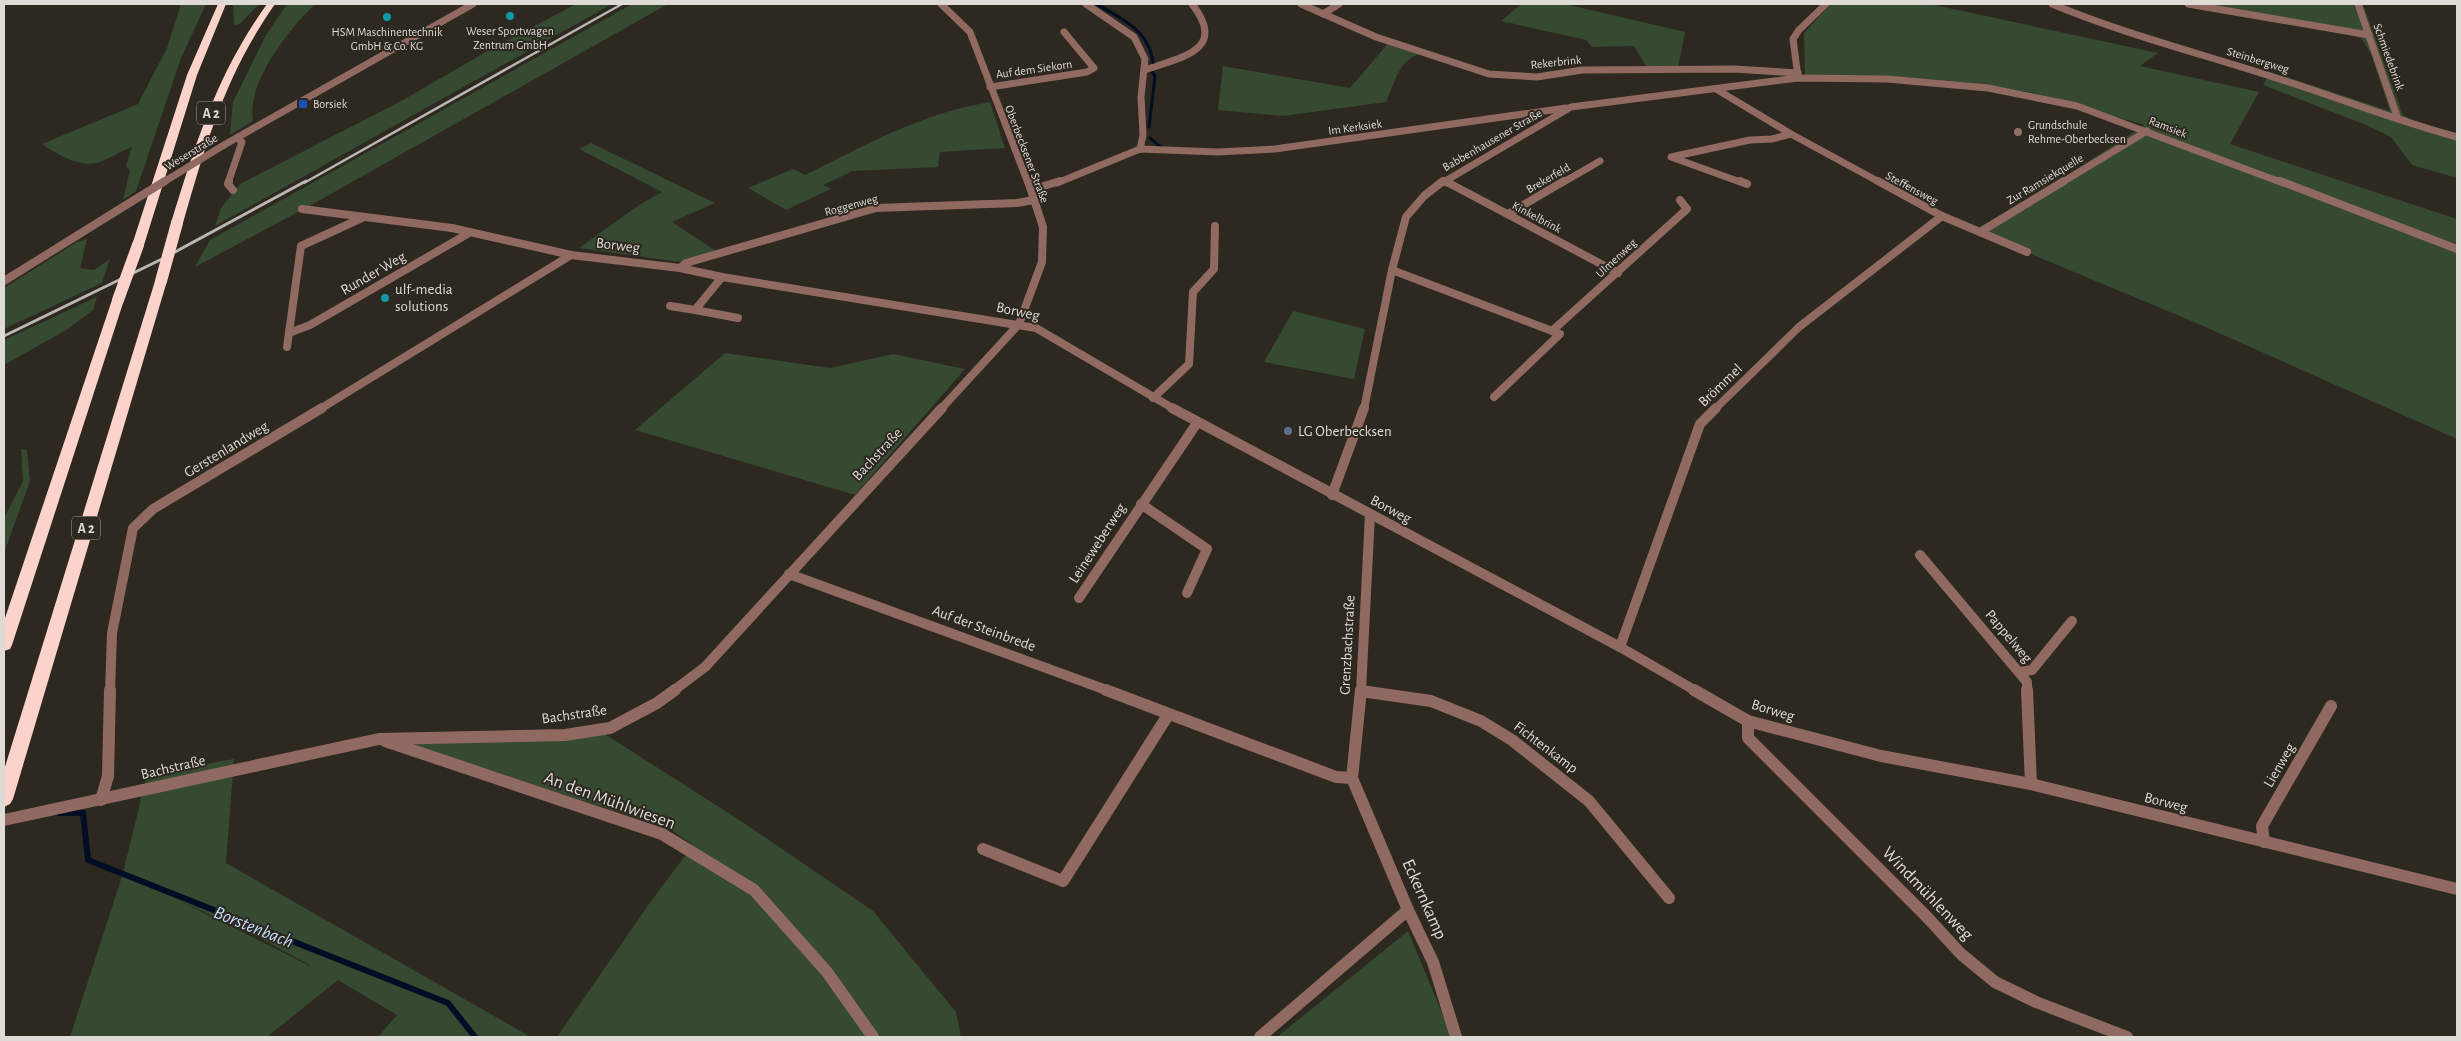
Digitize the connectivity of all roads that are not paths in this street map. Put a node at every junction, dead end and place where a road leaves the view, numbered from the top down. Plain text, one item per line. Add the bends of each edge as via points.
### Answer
1 (222, 4) edge
2 (271, 4) edge
3 (473, 4) edge
4 (941, 4) edge
5 (1086, 4) edge
6 (1192, 4) edge
7 (1301, 4) edge
8 (1339, 4) edge
9 (1826, 4) edge
10 (2052, 4) edge
11 (2188, 4) edge
12 (2358, 4) edge
13 (1322, 14) junction
14 (1064, 32) dead end
15 (2369, 35) junction
16 (1145, 70) junction
17 (1798, 76) junction
18 (990, 87) junction
19 (1716, 89) junction
20 (1571, 107) junction
21 (2398, 119) junction
22 (2147, 131) junction
23 (1791, 134) junction
24 (2457, 137) edge
25 (237, 138) junction
26 (1140, 149) junction
27 (1600, 161) dead end
28 (1444, 181) junction
29 (1747, 184) dead end
30 (233, 190) dead end
31 (1031, 190) junction
32 (1034, 200) junction
33 (1680, 200) dead end
34 (302, 209) dead end
35 (1508, 214) junction
36 (1942, 216) junction
37 (364, 217) junction
38 (1215, 226) dead end
39 (469, 232) junction
40 (1980, 232) junction
41 (2457, 249) edge
42 (2027, 252) dead end
43 (570, 255) junction
44 (680, 268) junction
45 (1392, 270) junction
46 (1618, 273) junction
47 (722, 277) junction
48 (4, 282) edge
49 (670, 306) dead end
50 (695, 310) junction
51 (738, 318) dead end
52 (1020, 324) junction
53 (1552, 331) junction
54 (289, 332) junction
55 (287, 346) dead end
56 (1494, 397) dead end
57 (1153, 398) junction
58 (1197, 423) junction
59 (1332, 495) junction
60 (1141, 504) junction
61 (1370, 514) junction
62 (1920, 556) dead end
63 (789, 574) junction
64 (1187, 592) dead end
65 (1079, 598) dead end
66 (2072, 621) dead end
67 (4, 644) edge
68 (1620, 647) junction
69 (2020, 672) junction
70 (1361, 691) junction
71 (2331, 706) dead end
72 (1168, 715) junction
73 (1748, 721) junction
74 (379, 739) junction
75 (1352, 778) junction
76 (2031, 784) junction
77 (4, 799) edge
78 (101, 800) junction
79 (4, 820) edge
80 (2264, 842) junction
81 (983, 849) dead end
82 (2457, 888) edge
83 (1669, 898) dead end
84 (1408, 910) junction
85 (873, 1037) edge
86 (1260, 1037) edge
87 (1456, 1037) edge
88 (2127, 1037) edge

1 - 67 highway, A 2, bridge via 192,75
2 - 77 highway, A 2, bridge via 239,51 213,104
3 - 25 street, Weserstraße
4 - 18 street, Oberbecksener Straße via 970,32
5 - 16 street via 1134,37 1145,59
6 - 16 street via 1203,15 1208,27 1207,38 1183,56
7 - 13 street, Rekerbrink
8 - 13 street
9 - 17 street via 1793,39
10 - 21 street, Steinbergweg via 2089,21 2274,76
11 - 15 street
12 - 15 street, Schmiedebrink
13 - 17 street, Rekerbrink via 1376,37 1489,74 1537,77 1582,70 1734,69
14 - 18 street, Auf dem Siekorn via 1094,68 1088,72
15 - 21 street, Schmiedebrink
16 - 26 street
17 - 19 street, Babbenhausener Straße
17 - 22 street, Ramsiek via 1887,79 1988,88 2077,106
18 - 31 street, Oberbecksener Straße
19 - 20 street, Babbenhausener Straße
19 - 23 street, Steffensweg
20 - 26 street, Im Kerksiek via 1275,150
20 - 28 street, Babbenhausener Straße
21 - 24 street, Steinbergweg
22 - 40 street, Zur Ramsiekquelle
22 - 41 street, Ramsiek
23 - 29 street via 1671,157
23 - 36 street, Steffensweg
25 - 30 street via 242,142 228,184
25 - 48 street, Weserstraße, bridge
26 - 31 street, Im Kerksiek
27 - 35 street, Brekerfeld
28 - 35 street, Kinkelbrink
28 - 45 street, Babbenhausener Straße via 1424,196 1406,217
31 - 32 street, Oberbecksener Straße
32 - 44 street, Roggenweg via 876,208 686,263
32 - 52 street, Oberbecksener Straße via 1043,227 1042,262
33 - 46 street, Ulmenweg via 1687,209
34 - 37 street, Borweg
35 - 46 street, Kinkelbrink
36 - 40 street, Steffensweg
36 - 68 street, Brömmel via 1799,327 1700,424
37 - 39 street, Borweg
37 - 54 street via 301,246
38 - 57 street via 1214,269 1193,292 1190,364
39 - 43 street, Borweg
39 - 54 street, Runder Weg via 310,325
40 - 42 street, Steffensweg
43 - 44 street, Borweg
43 - 78 street, Gerstenlandweg via 153,510 133,528 112,633 108,776
44 - 47 street, Borweg
45 - 53 street
45 - 59 street, Babbenhausener Straße via 1363,415
46 - 53 street, Ulmenweg
47 - 50 street
47 - 52 street, Borweg
49 - 50 street
50 - 51 street
52 - 57 street, Borweg via 1036,328
52 - 63 street, Bachstraße
53 - 56 street via 1560,334
54 - 55 street
57 - 58 street, Borweg
58 - 59 street, Borweg
58 - 60 street, Leineweberweg
59 - 61 street, Borweg
60 - 64 street, Leineweberweg via 1206,549
60 - 65 street, Leineweberweg
61 - 68 street, Borweg
61 - 70 street, Grenzbachstraße
62 - 69 street, Pappelweg
63 - 72 street, Auf der Steinbrede
63 - 74 street, Bachstraße via 705,667 657,703 610,728 565,735
66 - 69 street via 2032,670
68 - 73 street, Borweg
69 - 76 street, Pappelweg via 2027,682
70 - 75 street, Grenzbachstraße
70 - 83 street, Fichtenkamp via 1431,701 1481,721 1512,740 1589,801
71 - 80 street, Lienweg via 2262,826
72 - 75 street, Auf der Steinbrede via 1336,777
72 - 81 street via 1063,880
73 - 76 street, Borweg via 1881,756
73 - 88 street, Windmühlenweg via 1748,738 1960,954 1995,982 2036,1002
74 - 78 street, Bachstraße via 326,748
74 - 85 street, An den Mühlwiesen via 662,834 754,890 827,972
75 - 84 street, Eckernkamp
76 - 80 street, Borweg
78 - 79 street, Bachstraße
80 - 82 street, Borweg
84 - 86 street
84 - 87 street, Eckernkamp via 1433,962

